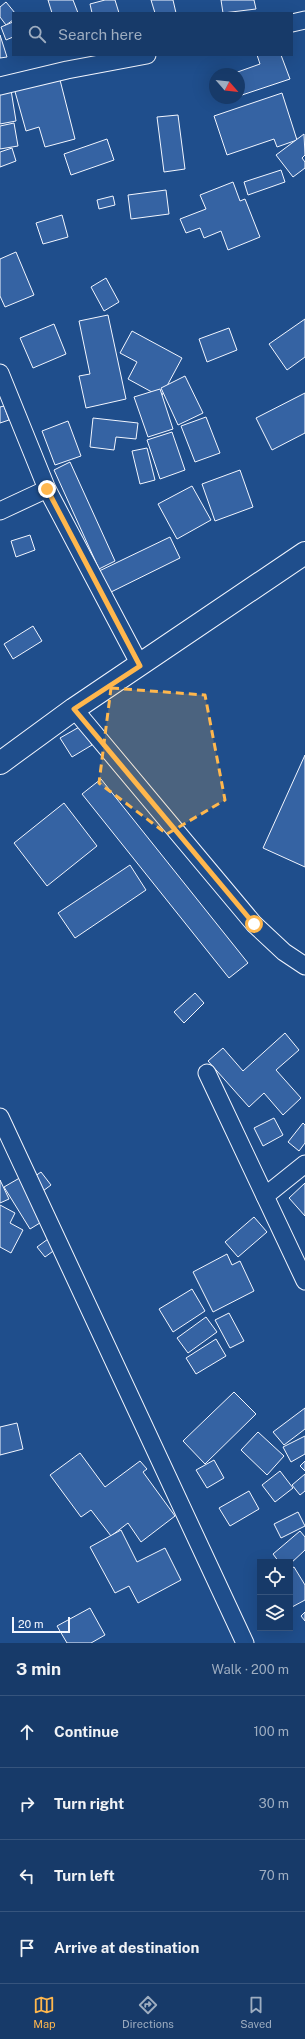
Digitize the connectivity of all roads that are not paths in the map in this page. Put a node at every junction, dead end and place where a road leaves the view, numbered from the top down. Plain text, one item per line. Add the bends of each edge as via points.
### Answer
1 (305, 20) edge
2 (293, 23) edge
3 (142, 56) edge
4 (0, 86) edge
5 (0, 372) edge
6 (47, 489) junction
7 (0, 511) edge
8 (305, 553) edge
9 (140, 666) junction
10 (74, 709) junction
11 (0, 763) edge
12 (305, 966) edge
13 (207, 1073) dead end
14 (0, 1117) edge
15 (305, 1164) edge
16 (265, 1196) junction
17 (305, 1281) edge
18 (245, 1643) edge

1 - 2 street
3 - 4 street
5 - 6 street
6 - 7 street
6 - 9 street
8 - 9 main road
9 - 10 main road
10 - 11 main road
10 - 12 street via 254,924 284,952
13 - 16 street
14 - 18 street
15 - 16 street
16 - 17 street

